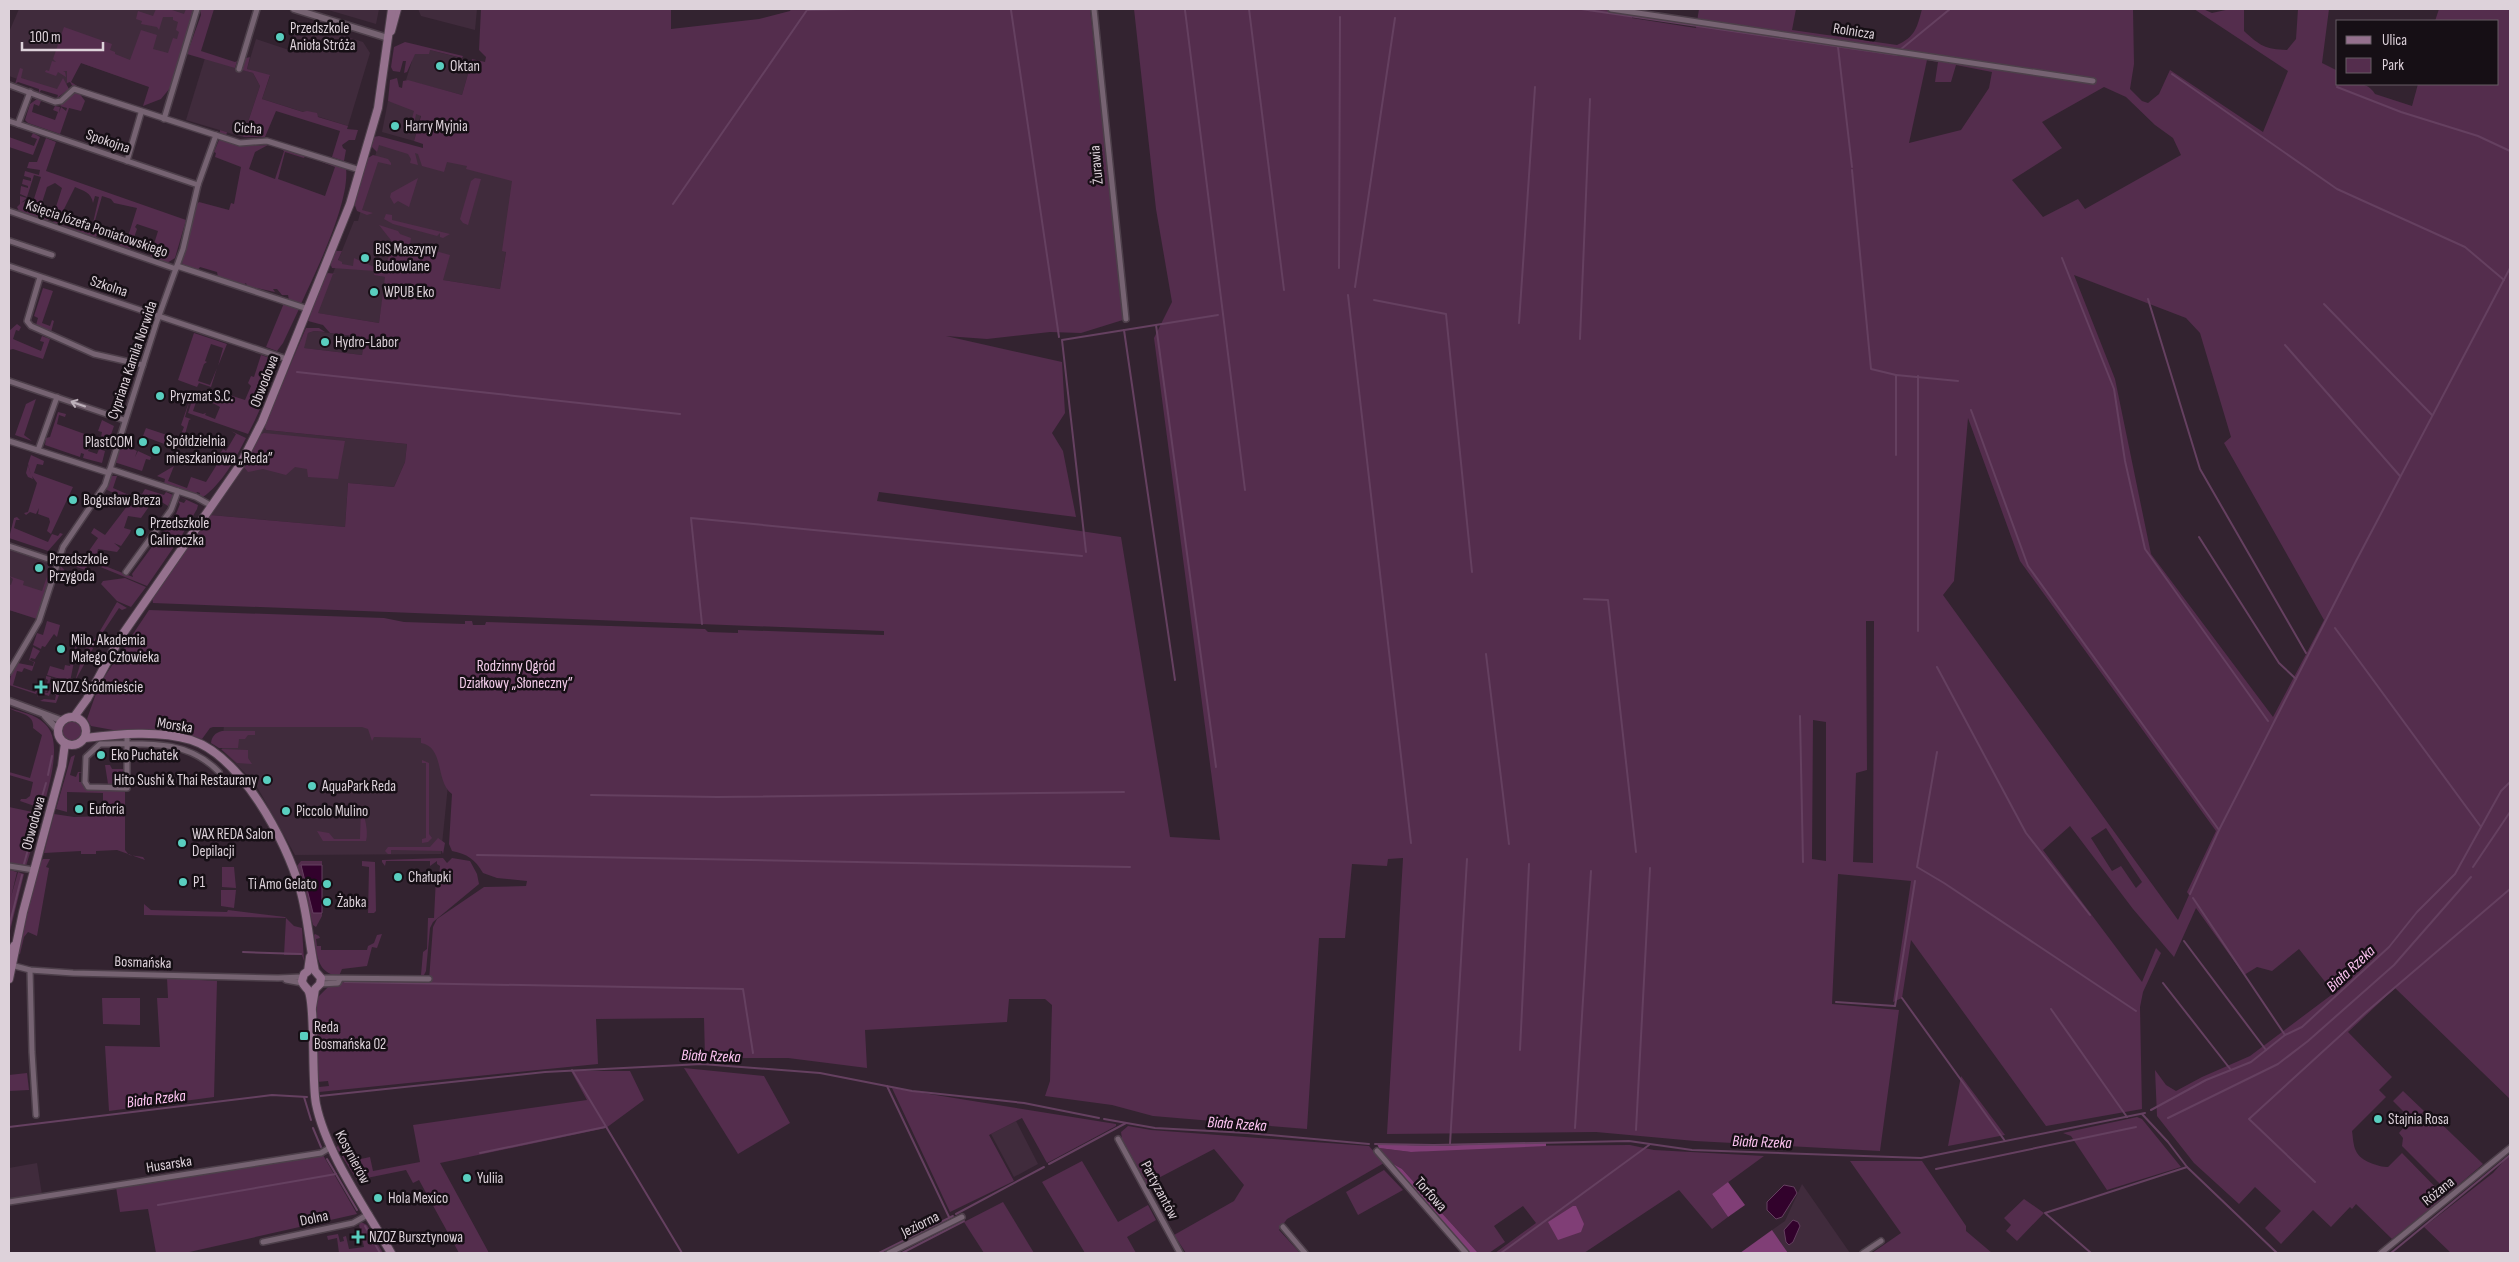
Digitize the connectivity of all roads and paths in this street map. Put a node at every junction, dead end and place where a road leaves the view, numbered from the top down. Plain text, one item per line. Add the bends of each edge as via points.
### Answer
1 (197, 9) edge
2 (258, 9) edge
3 (294, 9) edge
4 (392, 9) edge
5 (397, 9) edge
6 (1094, 9) edge
7 (1611, 9) edge
8 (388, 38) junction
9 (240, 69) dead end
10 (2093, 81) dead end
11 (9, 85) edge
12 (30, 92) junction
13 (140, 112) junction
14 (164, 119) junction
15 (9, 121) edge
16 (18, 124) junction
17 (216, 135) junction
18 (127, 161) junction
19 (360, 170) junction
20 (198, 185) junction
21 (9, 211) edge
22 (10, 241) dead end
23 (52, 255) dead end
24 (9, 266) edge
25 (177, 268) junction
26 (40, 277) junction
27 (308, 309) junction
28 (160, 316) junction
29 (1126, 319) dead end
30 (287, 359) junction
31 (143, 366) junction
32 (9, 381) edge
33 (56, 397) junction
34 (124, 420) junction
35 (9, 441) edge
36 (38, 450) junction
37 (109, 471) junction
38 (178, 491) junction
39 (212, 506) junction
40 (9, 546) edge
41 (57, 562) junction
42 (126, 572) dead end
43 (9, 672) edge
44 (87, 699) junction
45 (9, 701) edge
46 (42, 713) junction
47 (74, 717) junction
48 (62, 721) junction
49 (82, 721) junction
50 (86, 729) junction
51 (58, 730) junction
52 (110, 735) junction
53 (127, 735) junction
54 (85, 738) junction
55 (68, 744) junction
56 (127, 744) junction
57 (219, 772) dead end
58 (9, 866) edge
59 (34, 870) junction
60 (10, 963) edge
61 (30, 970) junction
62 (9, 978) edge
63 (429, 979) dead end
64 (312, 980) junction
65 (314, 1096) joint
66 (36, 1114) dead end
67 (1118, 1139) dead end
68 (331, 1147) junction
69 (2510, 1148) edge
70 (1377, 1151) dead end
71 (9, 1202) edge
72 (369, 1214) junction
73 (962, 1217) dead end
74 (1283, 1227) dead end
75 (1881, 1240) dead end
76 (263, 1242) dead end
77 (391, 1253) edge
78 (889, 1253) edge
79 (1180, 1253) edge
80 (1305, 1253) edge
81 (1466, 1253) edge
82 (1863, 1253) edge
83 (2381, 1253) edge

1 - 14 street
2 - 9 street
3 - 8 street
4 - 8 main road, Obwodowa
5 - 8 main road, Obwodowa
6 - 29 street, Żurawia
7 - 10 street, Rolnicza
8 - 19 main road, Obwodowa via 378,108
11 - 12 street
12 - 13 street, Cicha via 55,102 76,90
12 - 16 street
13 - 14 street, Cicha
13 - 18 street
14 - 17 street, Cicha
15 - 16 street, Spokojna
16 - 18 street, Spokojna
17 - 19 street, Cicha via 240,143 267,141
17 - 20 street, Cypriana Kamila Norwida
18 - 20 street, Spokojna
19 - 27 main road, Obwodowa via 350,204
20 - 25 street, Cypriana Kamila Norwida
21 - 25 street, Księcia Józefa Poniatowskiego
22 - 23 street
24 - 26 street, Szkolna
25 - 27 street, Księcia Józefa Poniatowskiego
25 - 28 street, Cypriana Kamila Norwida
26 - 28 street, Szkolna
26 - 31 street via 27,321 31,326 101,356
27 - 30 main road, Obwodowa
28 - 30 street, Szkolna
28 - 31 street, Cypriana Kamila Norwida
30 - 39 main road, Obwodowa via 247,454
31 - 34 street, Cypriana Kamila Norwida
32 - 33 street
34 -> 33 street
33 - 36 street
34 - 37 street, Cypriana Kamila Norwida
35 - 36 street
36 - 37 street
37 - 38 street
37 - 41 street, Cypriana Kamila Norwida via 105,485 63,547
38 - 39 street
38 - 42 street via 171,510
39 - 44 main road, Obwodowa via 120,638
40 - 41 street
41 - 43 street, Cypriana Kamila Norwida via 39,622
44 - 47 main road, Obwodowa
44 - 49 main road, Obwodowa
45 - 46 street
46 - 48 street
46 - 51 street
47 - 48 main road
47 - 49 main road
48 - 51 main road
49 - 50 main road
50 - 52 main road, Morska
50 - 54 main road
51 - 55 main road via 58,735
52 - 53 main road, Morska
52 - 54 main road, Morska
53 - 56 street
53 - 64 main road, Morska via 190,740 211,750 235,770 271,823 288,857 304,904
54 - 55 main road
55 - 59 main road, Obwodowa
56 - 56 street via 96,746 86,757 85,782 88,786 127,788
56 - 57 street via 176,746 201,757
58 - 59 street
59 - 60 main road, Obwodowa
60 - 61 street, Bosmańska
60 - 62 main road, Obwodowa
61 - 64 street, Bosmańska
61 - 66 street
63 - 64 street, Bosmańska
64 - 65 main road, Morska
65 - 68 main road, Kosynierów
67 - 79 street, Partyzantów
68 - 71 street, Husarska via 321,1153
68 - 72 main road, Kosynierów
69 - 83 street, Różana
70 - 81 street, Torfowa
72 - 76 street, Dolna via 353,1223
72 - 77 main road, Kosynierów
73 - 78 street, Jeziorna
74 - 80 street
75 - 82 street

